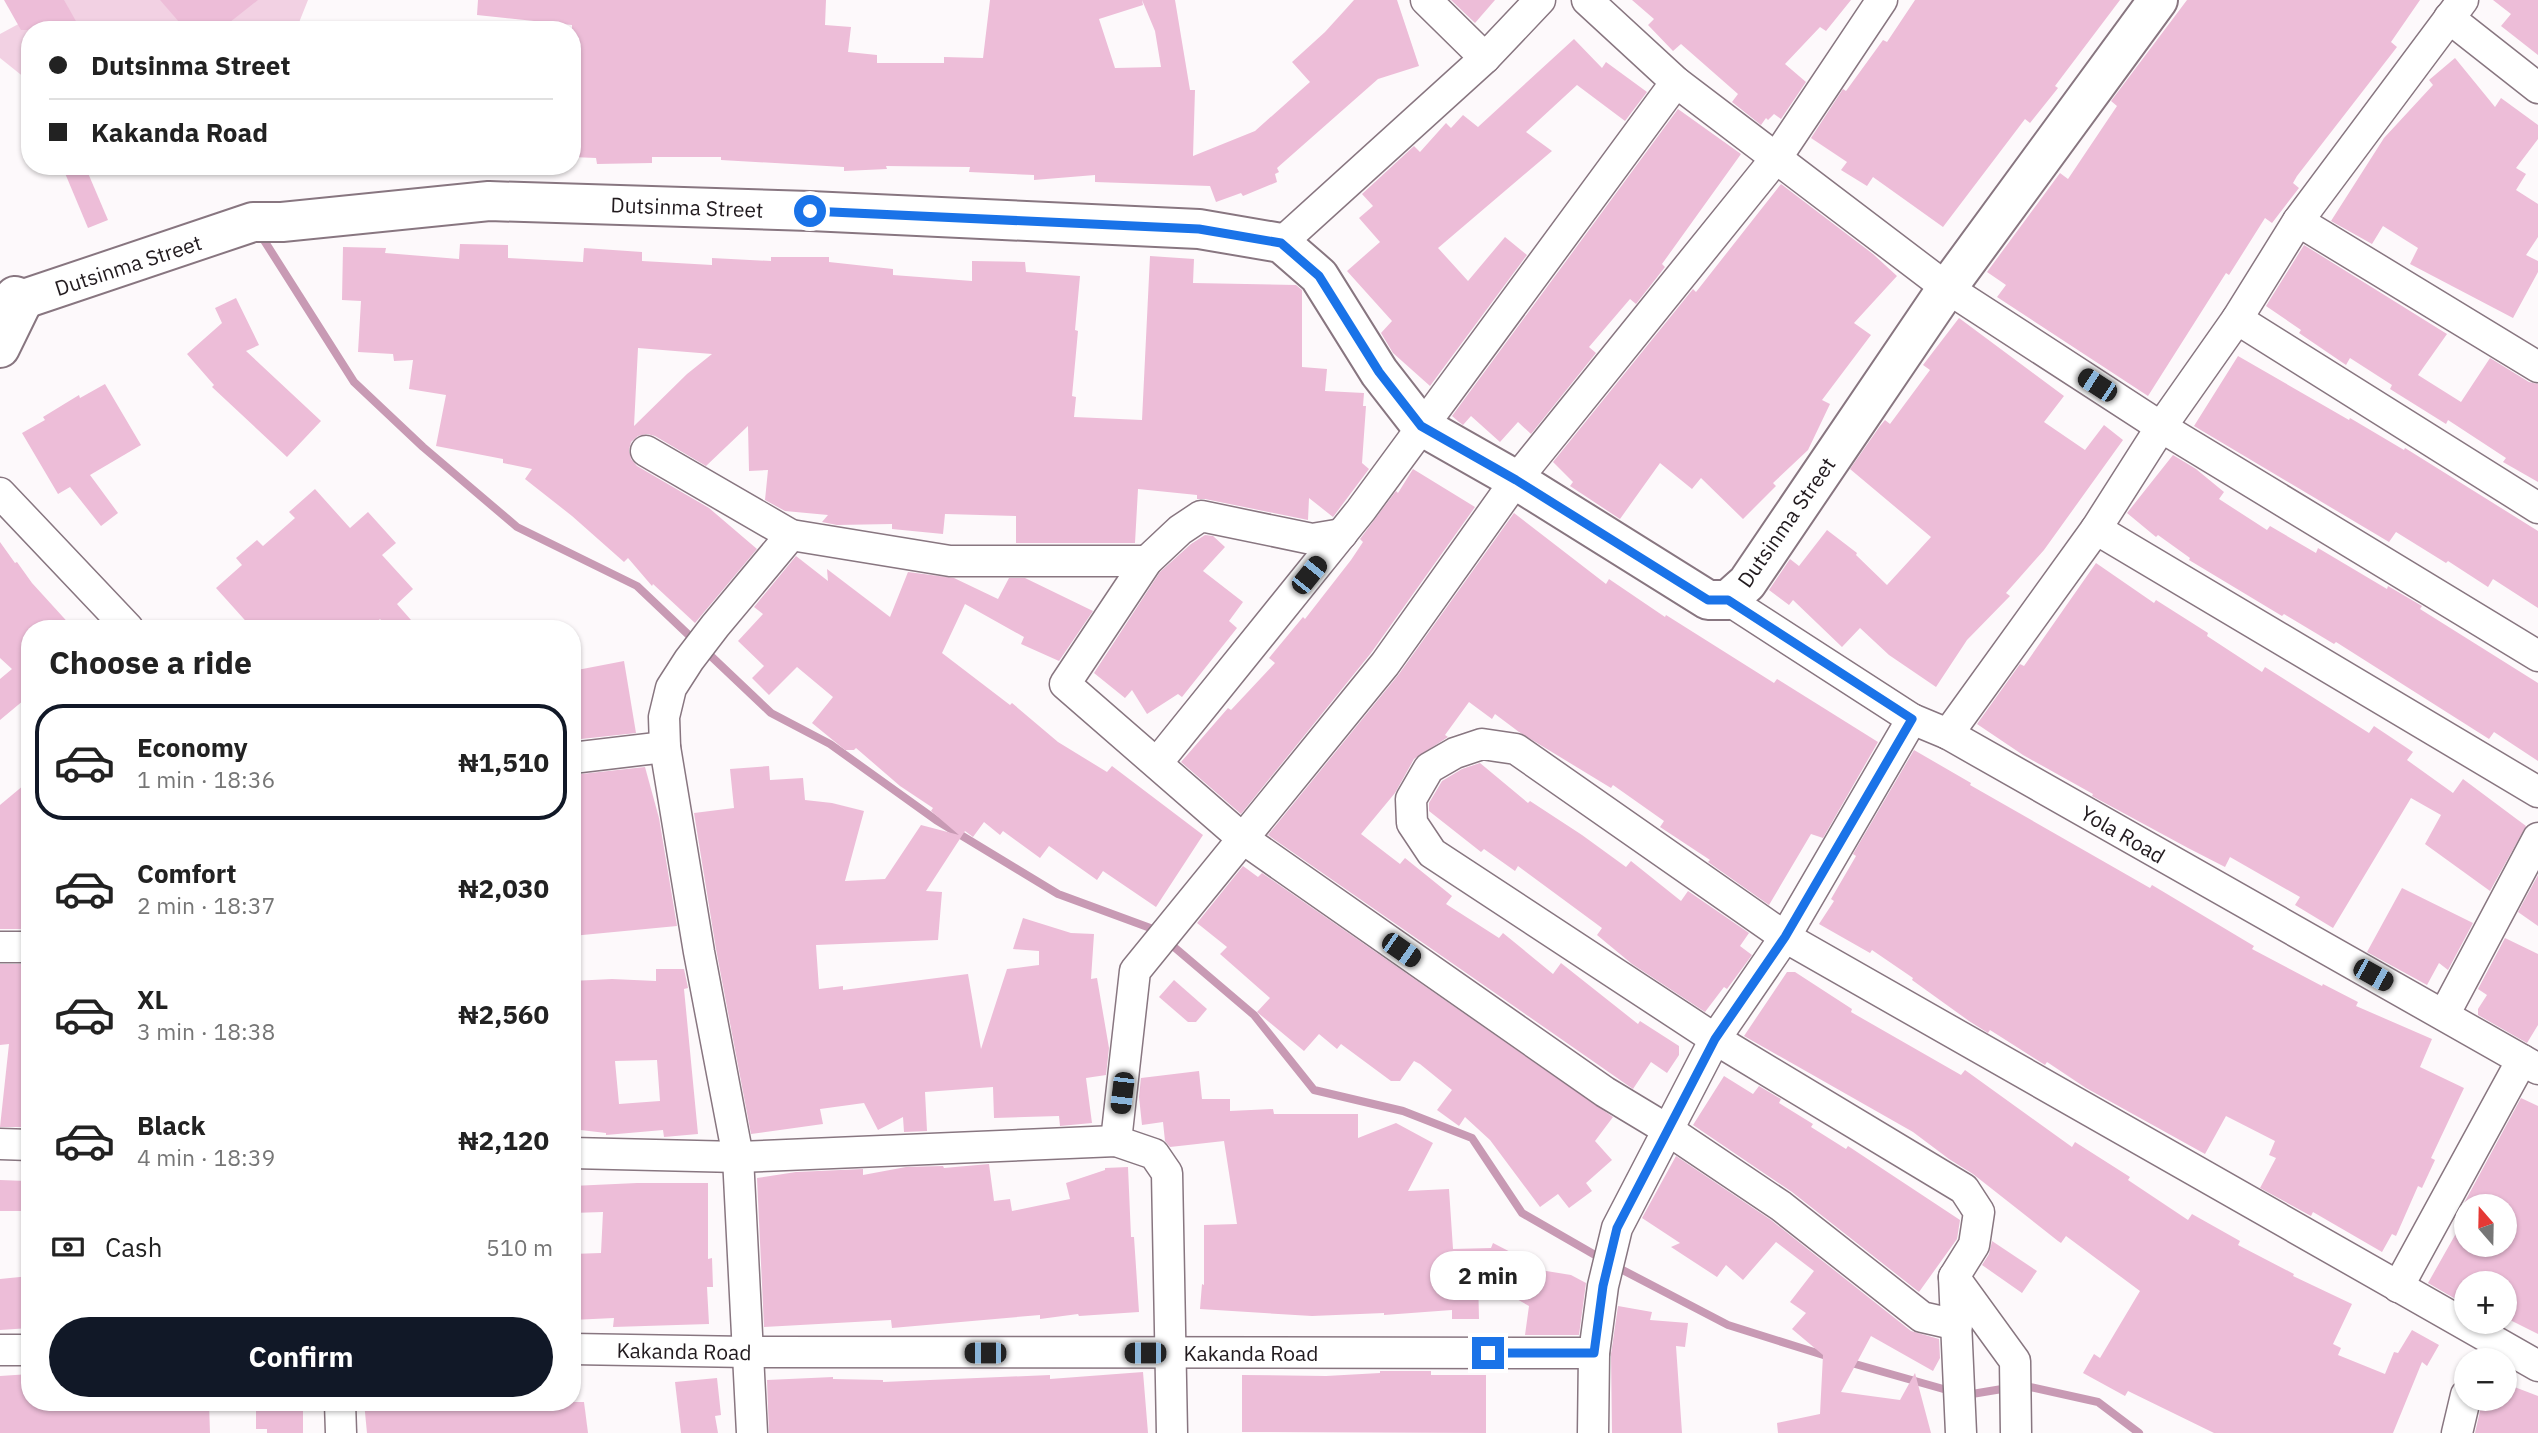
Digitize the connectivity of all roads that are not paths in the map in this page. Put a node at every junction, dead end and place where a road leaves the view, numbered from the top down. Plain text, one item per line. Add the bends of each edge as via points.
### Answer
1 (1426, 0) edge
2 (1540, 0) edge
3 (1587, 0) edge
4 (1882, 0) edge
5 (2158, 0) edge
6 (2456, 9) edge
7 (1485, 58) junction
8 (1676, 82) junction
9 (2538, 88) edge
10 (1777, 157) junction
11 (2298, 221) junction
12 (1281, 243) junction
13 (1947, 288) junction
14 (8, 301) edge
15 (2237, 319) junction
16 (0, 348) edge
17 (2538, 367) edge
18 (1421, 426) junction
19 (2161, 427) junction
20 (646, 451) dead end
21 (1516, 480) junction
22 (0, 493) edge
23 (2538, 508) edge
24 (2096, 529) junction
25 (1342, 534) junction
26 (791, 536) junction
27 (1147, 561) junction
28 (1728, 600) junction
29 (120, 620) edge
30 (2538, 656) edge
31 (1912, 719) junction
32 (1948, 734) junction
33 (666, 747) junction
34 (581, 757) edge
35 (1157, 763) junction
36 (2538, 792) edge
37 (1242, 838) junction
38 (2538, 838) edge
39 (1785, 937) junction
40 (0, 947) edge
41 (21, 947) edge
42 (2444, 1015) junction
43 (1715, 1039) junction
44 (2530, 1065) edge
45 (1668, 1130) junction
46 (1116, 1141) junction
47 (0, 1144) edge
48 (21, 1145) edge
49 (581, 1153) edge
50 (738, 1157) junction
51 (1954, 1277) junction
52 (2398, 1287) junction
53 (1957, 1325) junction
54 (2477, 1347) edge
55 (581, 1349) edge
56 (0, 1350) edge
57 (21, 1350) edge
58 (747, 1352) junction
59 (1171, 1353) junction
60 (1594, 1353) junction
61 (2538, 1366) edge
62 (340, 1411) edge
63 (2462, 1411) edge
64 (1960, 1420) edge
65 (341, 1433) edge
66 (752, 1433) edge
67 (1172, 1433) edge
68 (1593, 1433) edge
69 (2016, 1433) edge
70 (2457, 1433) edge

1 - 7 street
2 - 7 street
3 - 8 street
4 - 10 street
5 - 13 street, Dutsinma Street
6 - 9 street
6 - 11 street
7 - 12 street
8 - 10 street
8 - 18 street
10 - 13 street
10 - 21 street
11 - 15 street
11 - 17 street
12 - 14 street, Dutsinma Street via 1199,229 489,201 253,222
12 - 18 street, Dutsinma Street via 1319,276 1379,372
13 - 19 street
13 - 28 street, Dutsinma Street via 1747,583
14 - 16 street
15 - 19 street
15 - 23 street
18 - 21 street, Dutsinma Street
18 - 25 street
19 - 24 street
19 - 30 street
20 - 26 street
21 - 28 street, Dutsinma Street via 1708,600
21 - 37 street via 1385,664
22 - 29 street
24 - 32 street
24 - 36 street
25 - 27 street via 1312,539 1201,516
25 - 35 street
26 - 27 street via 950,561
26 - 33 street via 715,626 671,688 664,717
27 - 35 street via 1066,684
28 - 31 street, Yola Road
31 - 32 street, Yola Road
31 - 39 street
32 - 42 street, Yola Road
33 - 34 street
33 - 50 street
35 - 37 street
37 - 45 street via 1605,1092
37 - 46 street via 1135,971
38 - 42 street
39 - 43 street
39 - 43 street via 1516,749 1482,744 1429,768 1411,799 1412,823 1432,853
39 - 52 street
40 - 41 street
42 - 44 street, Yola Road
43 - 45 street
43 - 51 street via 1964,1189 1979,1212 1974,1245
44 - 52 street
45 - 53 street via 1782,1206 1922,1317
45 - 60 street via 1617,1228
46 - 50 street
46 - 59 street via 1154,1154 1167,1173
47 - 48 street
49 - 50 street
50 - 58 street
51 - 53 street
51 - 69 street via 2015,1361
52 - 54 street
53 - 64 street
54 - 61 street
55 - 58 street, Kakanda Road
56 - 57 street
58 - 59 street, Kakanda Road
58 - 66 street
59 - 60 street, Kakanda Road
59 - 67 street
60 - 68 street
62 - 65 street
63 - 70 street

